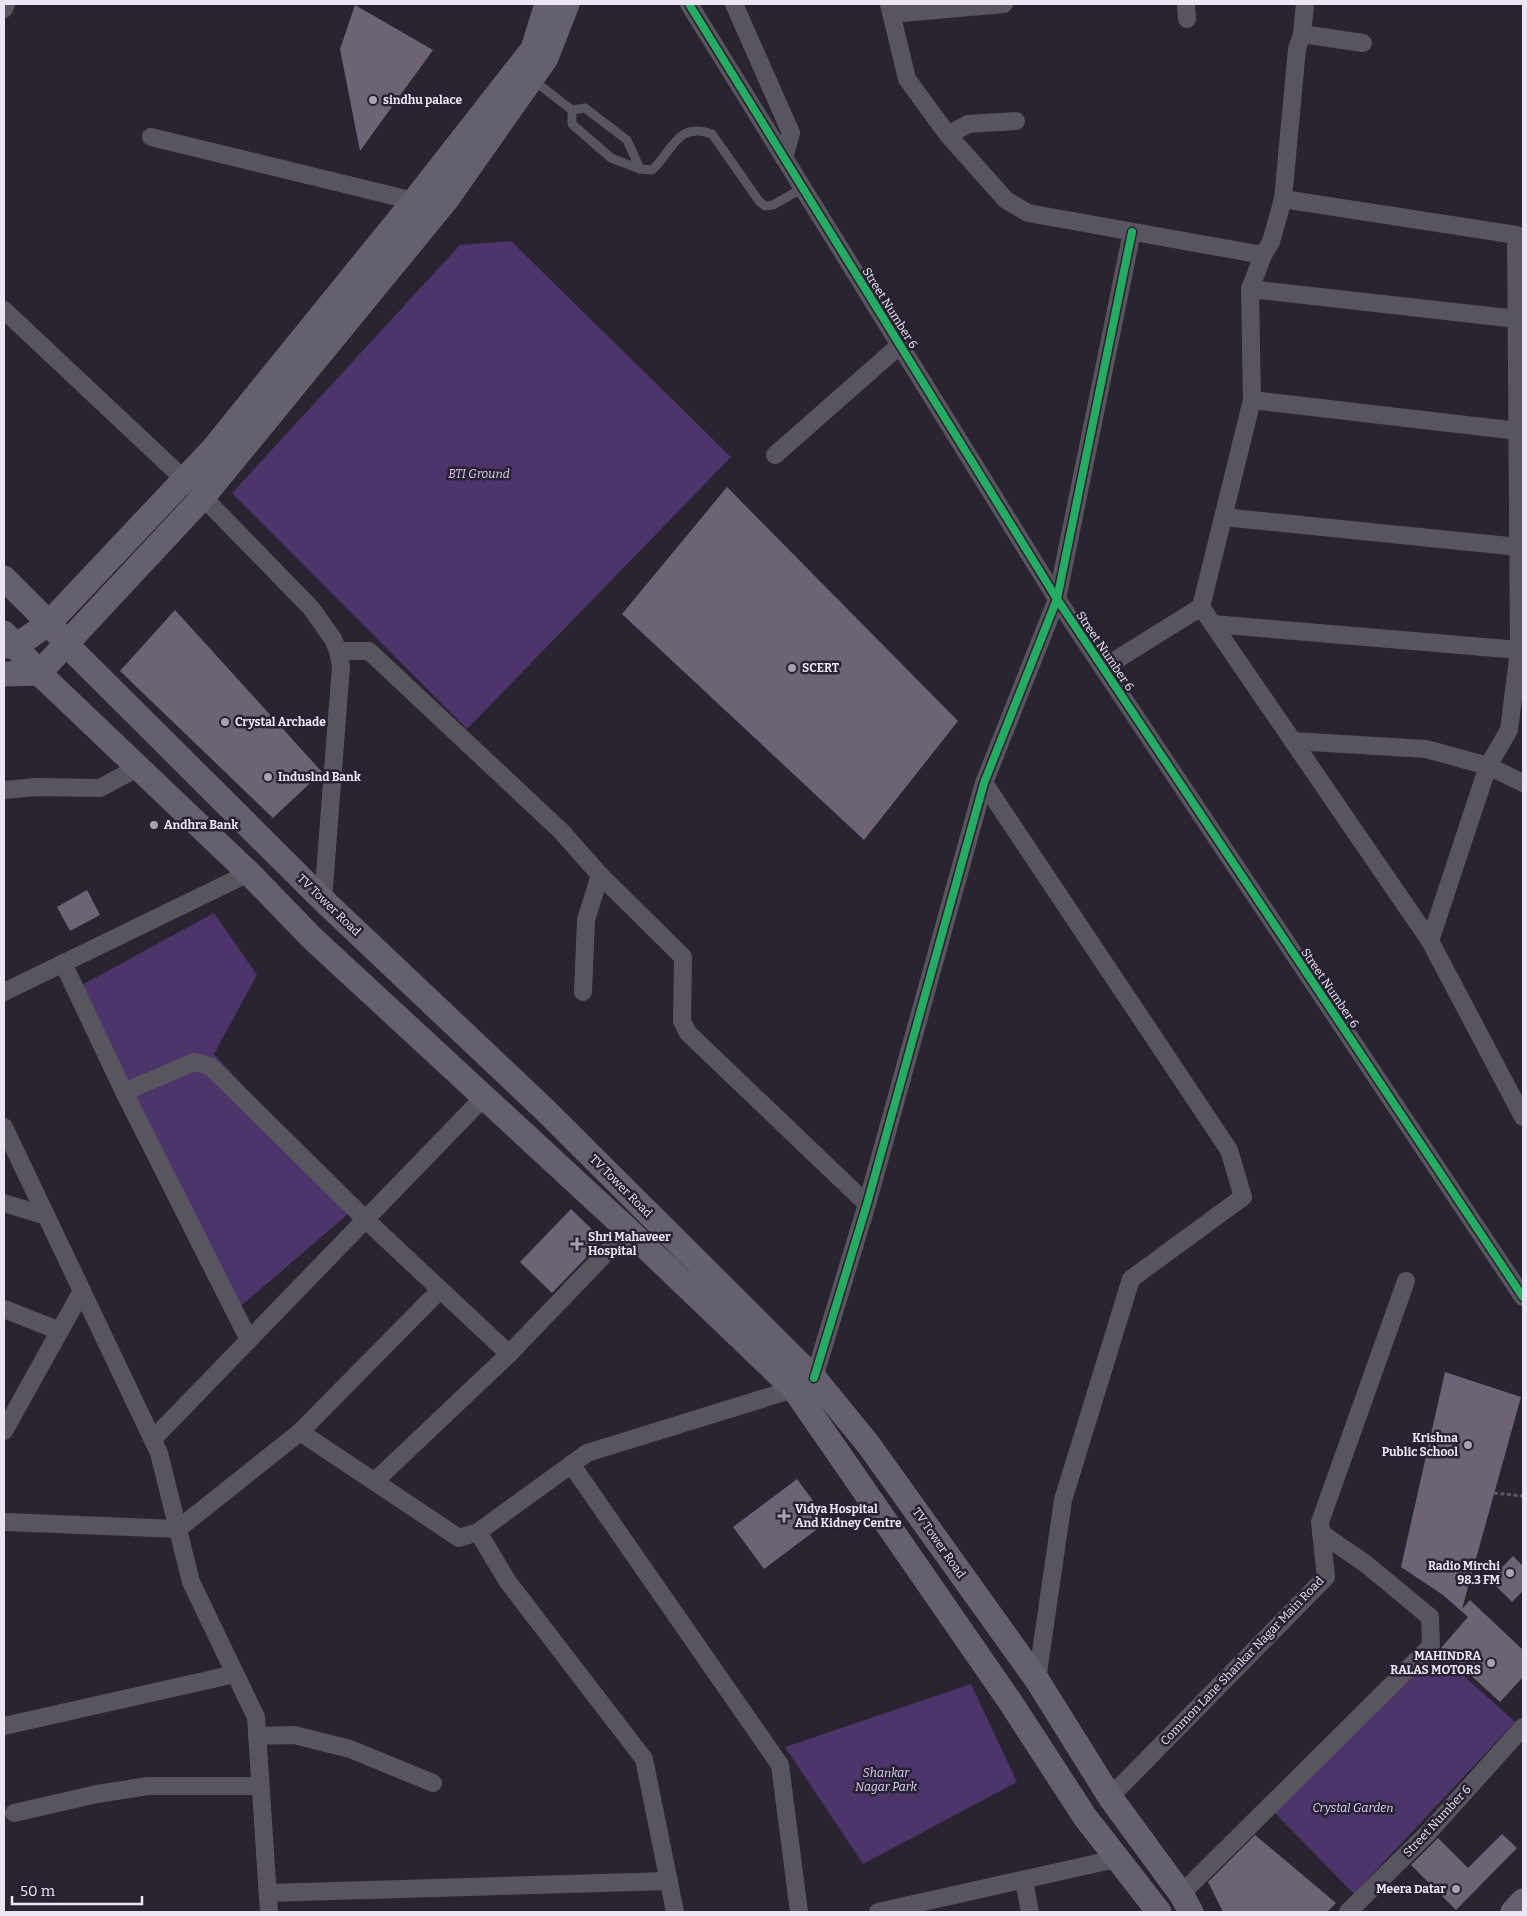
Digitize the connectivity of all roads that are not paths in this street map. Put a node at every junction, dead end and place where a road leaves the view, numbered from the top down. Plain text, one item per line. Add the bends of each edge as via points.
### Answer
1 (6, 4) edge
2 (547, 4) edge
3 (567, 4) edge
4 (688, 4) edge
5 (734, 4) edge
6 (1004, 4) edge
7 (1304, 4) edge
8 (4, 9) edge
9 (890, 9) edge
10 (1302, 34) junction
11 (1363, 43) dead end
12 (531, 79) junction
13 (572, 110) junction
14 (1016, 121) dead end
15 (948, 135) junction
16 (151, 137) dead end
17 (784, 158) junction
18 (640, 169) junction
19 (803, 188) junction
20 (1283, 199) junction
21 (414, 200) junction
22 (1132, 232) junction
23 (1520, 236) edge
24 (1263, 255) junction
25 (1250, 289) junction
26 (4, 310) edge
27 (1517, 319) junction
28 (301, 337) junction
29 (900, 345) junction
30 (1520, 345) edge
31 (321, 354) junction
32 (1252, 400) junction
33 (1518, 430) junction
34 (775, 455) dead end
35 (185, 480) junction
36 (203, 497) junction
37 (1223, 517) junction
38 (1519, 547) junction
39 (4, 578) edge
40 (1057, 599) junction
41 (1201, 607) junction
42 (49, 623) junction
43 (1213, 624) junction
44 (8, 642) edge
45 (67, 645) junction
46 (1519, 650) junction
47 (338, 651) junction
48 (1103, 668) junction
49 (39, 673) junction
50 (4, 674) edge
51 (1293, 741) junction
52 (1488, 766) junction
53 (139, 767) junction
54 (1523, 783) edge
55 (984, 784) junction
56 (4, 790) edge
57 (249, 873) junction
58 (600, 875) junction
59 (323, 900) junction
60 (1430, 941) junction
61 (63, 963) junction
62 (4, 992) edge
63 (583, 992) dead end
64 (124, 1092) junction
65 (484, 1097) junction
66 (1523, 1117) edge
67 (4, 1127) edge
68 (8, 1146) edge
69 (4, 1203) edge
70 (867, 1204) junction
71 (46, 1216) junction
72 (365, 1219) junction
73 (628, 1230) junction
74 (1406, 1281) dead end
75 (440, 1290) junction
76 (82, 1291) junction
77 (1523, 1297) edge
78 (4, 1309) edge
79 (60, 1331) junction
80 (249, 1340) junction
81 (509, 1354) junction
82 (804, 1384) junction
83 (4, 1431) edge
84 (300, 1432) junction
85 (153, 1439) junction
86 (571, 1464) junction
87 (375, 1481) junction
88 (6, 1522) dead end
89 (178, 1529) junction
90 (478, 1532) junction
91 (1321, 1533) junction
92 (235, 1674) junction
93 (1037, 1680) junction
94 (4, 1726) edge
95 (1523, 1727) edge
96 (257, 1736) junction
97 (433, 1783) dead end
98 (260, 1786) junction
99 (1110, 1797) junction
100 (14, 1812) dead end
101 (1116, 1859) junction
102 (669, 1881) junction
103 (1024, 1881) junction
104 (268, 1893) junction
105 (1523, 1901) edge
106 (1186, 1903) edge
107 (269, 1912) edge
108 (675, 1912) edge
109 (799, 1912) edge
110 (878, 1912) edge
111 (1030, 1912) edge
112 (1159, 1912) edge
113 (1348, 1912) edge
114 (1513, 1912) edge

1 - 8 street
2 - 21 main road via 533,49
3 - 12 main road via 546,58
4 - 17 street, Street Number 6
5 - 17 street via 791,132
6 - 9 street
7 - 10 street
9 - 15 street via 907,79
10 - 11 street
10 - 20 street via 1297,49
12 - 13 lane
12 - 31 main road via 447,199
13 - 18 lane via 572,124 611,158
13 - 18 lane via 585,108 627,140
14 - 15 street via 968,124
15 - 22 street via 1006,200 1028,213
16 - 21 street
17 - 19 street, Street Number 6
18 - 19 lane via 652,170 676,138 689,130 701,130 712,134 765,206 774,205
19 - 29 street, Street Number 6
20 - 23 street
20 - 24 street via 1271,242
21 - 28 main road
22 - 24 street
22 - 40 street
23 - 27 street
24 - 25 street
25 - 27 street
25 - 32 street
26 - 35 street
27 - 30 street
28 - 31 main road
28 - 35 main road
29 - 34 street
29 - 40 street, Street Number 6
30 - 33 street
31 - 36 main road
32 - 33 street
32 - 37 street
33 - 38 street
35 - 36 street
35 - 42 main road
36 - 45 main road
36 - 47 street via 311,608
37 - 38 street
37 - 41 street
38 - 46 street
39 - 42 main road, TV Tower Road
40 - 48 street, Street Number 6
40 - 55 street
41 - 43 street
41 - 48 street
42 - 44 main road
42 - 45 main road, TV Tower Road
43 - 46 street
43 - 51 street
44 - 49 main road, TV Tower Road
45 - 49 main road
45 - 59 main road, TV Tower Road
46 - 52 street via 1509,730
47 - 58 street via 369,651 561,831
47 - 59 street via 341,666
48 - 77 street, Street Number 6
49 - 50 main road
49 - 53 main road, TV Tower Road
51 - 52 street via 1426,749
51 - 60 street
52 - 54 street
52 - 60 street
53 - 56 street via 100,788
53 - 57 main road, TV Tower Road
55 - 70 street
55 - 93 street via 1229,1150 1243,1197 1131,1279 1063,1500
57 - 61 street
57 - 65 main road, TV Tower Road via 312,938
58 - 63 street via 586,920
58 - 70 street via 684,957 682,1021 688,1033
59 - 82 main road, TV Tower Road via 545,1110
60 - 66 street
61 - 62 street
61 - 64 street
64 - 72 street via 194,1062 210,1066
64 - 80 street
65 - 72 street
65 - 73 main road, TV Tower Road
67 - 68 street
68 - 71 street
69 - 71 street
70 - 82 street
71 - 76 street
72 - 75 street
72 - 80 street
73 - 81 street
73 - 82 main road, TV Tower Road
74 - 91 street, Common Lane Shankar Nagar Main Road via 1320,1522
75 - 81 street
75 - 84 street
76 - 79 street
76 - 85 street
78 - 79 street
79 - 83 street
80 - 85 street
81 - 87 street
82 - 86 street via 587,1453
82 - 93 main road, TV Tower Road via 868,1444
82 - 101 main road, TV Tower Road via 1085,1817
84 - 87 street
84 - 89 street
85 - 89 street
86 - 90 street
86 - 109 street via 780,1765
87 - 90 street via 459,1538
88 - 89 street
89 - 92 street via 191,1582
90 - 102 street via 508,1582 644,1759
91 - 99 street, Common Lane Shankar Nagar Main Road via 1326,1577
91 - 106 street via 1366,1564 1430,1616 1431,1646
92 - 94 street
92 - 96 street via 256,1717
93 - 99 main road, TV Tower Road
95 - 113 street, Street Number 6 via 1427,1834
96 - 97 street via 294,1735 350,1749
96 - 98 street
98 - 100 street via 148,1786
98 - 104 street
99 - 106 main road, TV Tower Road
101 - 103 street
101 - 112 main road, TV Tower Road
102 - 104 street
102 - 108 street
103 - 110 street
103 - 111 street
104 - 107 street
105 - 114 main road

